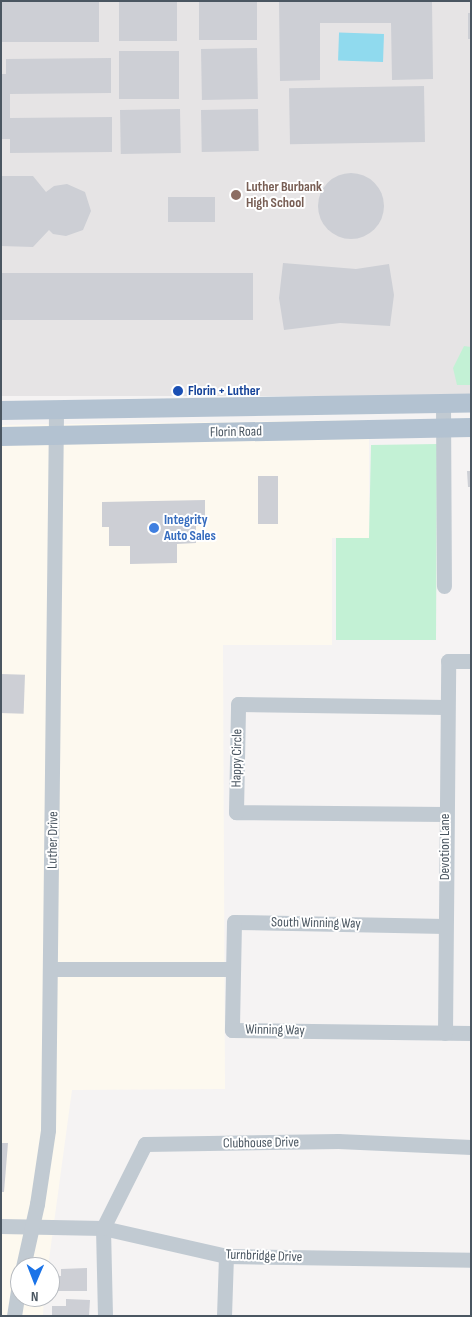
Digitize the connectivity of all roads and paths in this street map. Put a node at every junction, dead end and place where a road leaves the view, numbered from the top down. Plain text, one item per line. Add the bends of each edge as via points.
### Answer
1 (443, 403) junction
2 (471, 403) edge
3 (1, 410) edge
4 (56, 410) junction
5 (443, 427) junction
6 (471, 427) edge
7 (57, 435) junction
8 (1, 436) edge
9 (444, 586) dead end
10 (471, 661) edge
11 (446, 707) junction
12 (445, 814) junction
13 (445, 926) junction
14 (233, 969) junction
15 (51, 970) junction
16 (445, 1033) junction
17 (471, 1033) edge
18 (471, 1146) edge
19 (1, 1226) edge
20 (30, 1226) junction
21 (103, 1228) junction
22 (226, 1256) junction
23 (24, 1257) edge
24 (471, 1260) edge
25 (105, 1316) edge
26 (224, 1316) edge

1 - 2 main road, Florin Road
1 - 4 main road, Florin Road
1 - 5 street
3 - 4 main road, Florin Road
4 - 7 street, Luther Drive
5 - 6 main road, Florin Road
5 - 7 main road, Florin Road
5 - 9 street
7 - 8 main road, Florin Road
7 - 15 street, Luther Drive
10 - 11 street, Devotion Lane via 448,661
11 - 12 street, Devotion Lane
11 - 12 street, Happy Circle via 238,704 236,812
12 - 13 street, Devotion Lane
13 - 14 street, South Winning Way via 234,922
13 - 16 street, Devotion Lane
14 - 15 street
14 - 16 street, Winning Way via 232,1030
15 - 20 street, Luther Drive via 48,1130
16 - 17 street, Winning Way
18 - 21 street, Clubhouse Drive via 338,1142 145,1144
19 - 20 street, Turnbridge Drive
20 - 21 street, Turnbridge Drive
20 - 23 street, Luther Drive
21 - 22 street, Turnbridge Drive
21 - 25 street
22 - 24 street, Turnbridge Drive
22 - 26 street

